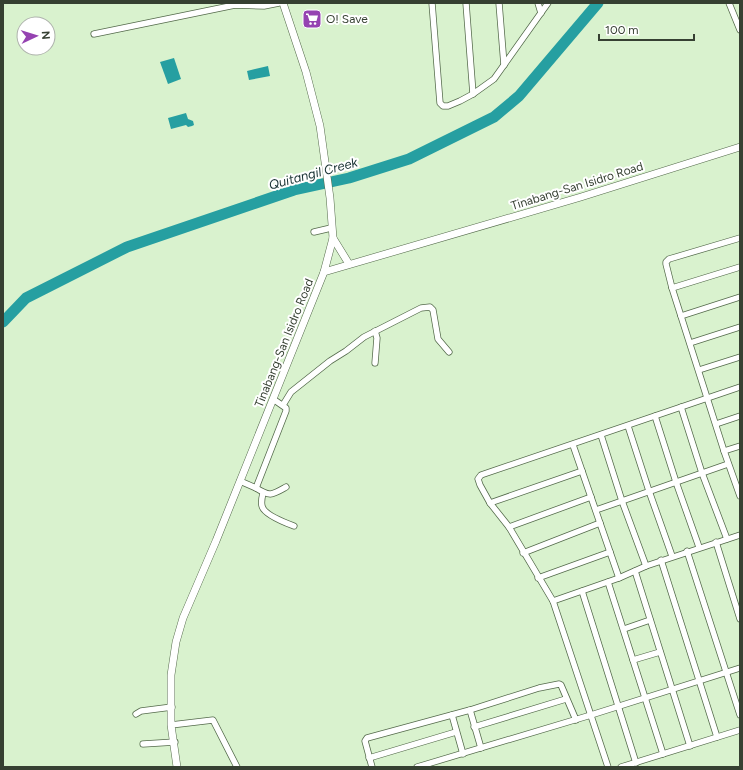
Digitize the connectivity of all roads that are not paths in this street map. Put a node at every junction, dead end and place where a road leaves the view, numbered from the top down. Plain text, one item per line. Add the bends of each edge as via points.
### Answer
1 (279, 3) edge
2 (283, 3) edge
3 (432, 3) edge
4 (466, 3) edge
5 (499, 3) edge
6 (538, 3) edge
7 (548, 3) edge
8 (729, 3) edge
9 (541, 13) junction
10 (740, 30) edge
11 (94, 34) dead end
12 (504, 65) junction
13 (473, 94) junction
14 (740, 147) edge
15 (331, 228) junction
16 (314, 232) dead end
17 (333, 238) junction
18 (740, 238) edge
19 (349, 264) junction
20 (740, 267) edge
21 (324, 272) junction
22 (672, 288) junction
23 (740, 297) edge
24 (681, 316) junction
25 (740, 327) edge
26 (375, 331) junction
27 (690, 343) junction
28 (448, 352) dead end
29 (740, 357) edge
30 (375, 363) dead end
31 (699, 370) junction
32 (740, 387) edge
33 (708, 398) junction
34 (272, 399) junction
35 (283, 405) junction
36 (681, 407) junction
37 (655, 416) junction
38 (740, 416) edge
39 (716, 424) junction
40 (628, 426) junction
41 (601, 435) junction
42 (573, 445) junction
43 (740, 446) edge
44 (724, 451) junction
45 (728, 464) junction
46 (582, 471) junction
47 (702, 473) junction
48 (740, 476) edge
49 (734, 478) junction
50 (240, 481) junction
51 (676, 482) junction
52 (286, 487) dead end
53 (256, 488) junction
54 (649, 491) junction
55 (263, 493) junction
56 (740, 496) edge
57 (591, 497) junction
58 (622, 501) junction
59 (490, 503) junction
60 (596, 510) junction
61 (600, 523) junction
62 (294, 526) dead end
63 (509, 527) junction
64 (740, 535) edge
65 (727, 539) junction
66 (716, 542) junction
67 (700, 547) junction
68 (687, 551) junction
69 (610, 552) junction
70 (524, 553) junction
71 (672, 556) junction
72 (661, 560) junction
73 (646, 566) junction
74 (635, 571) junction
75 (538, 578) junction
76 (619, 578) junction
77 (608, 582) junction
78 (582, 591) junction
79 (553, 602) junction
80 (740, 619) edge
81 (650, 620) junction
82 (624, 629) junction
83 (660, 652) junction
84 (633, 660) junction
85 (740, 668) edge
86 (727, 672) junction
87 (699, 681) junction
88 (673, 689) junction
89 (644, 698) junction
90 (566, 699) junction
91 (618, 706) junction
92 (172, 707) junction
93 (470, 710) junction
94 (136, 714) dead end
95 (740, 714) edge
96 (452, 715) junction
97 (591, 715) junction
98 (576, 720) junction
99 (171, 725) junction
100 (474, 727) junction
101 (740, 730) edge
102 (456, 732) junction
103 (717, 737) junction
104 (175, 742) junction
105 (143, 744) dead end
106 (690, 746) junction
107 (481, 748) junction
108 (463, 754) junction
109 (663, 754) junction
110 (369, 758) junction
111 (636, 763) junction
112 (177, 767) edge
113 (237, 767) edge
114 (372, 767) edge
115 (417, 767) edge
116 (608, 767) edge
117 (621, 767) edge

1 - 11 street via 264,6 235,5
2 - 15 street via 306,72 320,126 330,198
3 - 13 street via 440,103 448,106
4 - 13 street
5 - 12 street
6 - 9 street
7 - 9 street
8 - 10 street
9 - 12 street
12 - 13 street via 494,79
14 - 19 street, Tinabang-San Isidro Road via 581,198
15 - 16 street
15 - 17 street
17 - 19 street
17 - 21 street
18 - 22 street via 669,259 666,264
19 - 21 street, Tinabang-San Isidro Road
20 - 22 street
21 - 34 street, Tinabang-San Isidro Road
22 - 24 street
23 - 24 street
24 - 27 street
25 - 27 street
26 - 28 street via 421,308 430,308 434,315 438,339
26 - 30 street
26 - 35 street via 301,382
27 - 31 street
29 - 31 street
31 - 33 street
32 - 33 street
33 - 36 street
33 - 39 street
34 - 35 street
34 - 50 street, Tinabang-San Isidro Road
35 - 53 street via 286,411
36 - 37 street
36 - 47 street
37 - 40 street
37 - 51 street
38 - 39 street
39 - 44 street
40 - 41 street
40 - 54 street
41 - 42 street
41 - 58 street
42 - 46 street
42 - 59 street via 481,476 478,479
43 - 44 street
44 - 45 street
45 - 47 street
45 - 49 street
46 - 57 street
46 - 59 street
47 - 51 street
47 - 65 street
48 - 49 street
49 - 56 street
50 - 53 street
50 - 92 street, Tinabang-San Isidro Road via 176,642 171,675
51 - 54 street
51 - 67 street
52 - 55 street via 271,494
53 - 55 street
54 - 58 street
54 - 71 street
55 - 62 street via 263,509
57 - 60 street
57 - 63 street
58 - 60 street
58 - 73 street
59 - 63 street
60 - 61 street
61 - 69 street
61 - 70 street
63 - 70 street
64 - 65 street
65 - 66 street
66 - 67 street
66 - 80 street
67 - 68 street
68 - 71 street
68 - 86 street
69 - 75 street
69 - 76 street
70 - 75 street
71 - 72 street
72 - 73 street
72 - 87 street
73 - 74 street
74 - 76 street
74 - 81 street
75 - 79 street
76 - 77 street
77 - 78 street
77 - 82 street
78 - 79 street
78 - 91 street
79 - 97 street
81 - 82 street
81 - 83 street
82 - 84 street
83 - 84 street
83 - 88 street
84 - 89 street
85 - 86 street
86 - 87 street
86 - 95 street
87 - 88 street
87 - 103 street
88 - 89 street
88 - 106 street
89 - 91 street
89 - 109 street
90 - 93 street via 559,684
90 - 98 street
90 - 100 street
91 - 97 street
91 - 111 street
92 - 94 street
92 - 99 street, Tinabang-San Isidro Road
93 - 96 street
93 - 100 street
96 - 102 street
96 - 110 street via 367,738 364,742
97 - 98 street
97 - 116 street
98 - 107 street
99 - 104 street, Tinabang-San Isidro Road
99 - 113 street via 213,720
100 - 107 street
101 - 103 street
102 - 108 street
102 - 110 street
103 - 106 street
104 - 105 street
104 - 112 street, Tinabang-San Isidro Road
106 - 109 street
107 - 108 street
108 - 115 street
109 - 111 street
110 - 114 street
111 - 117 street

